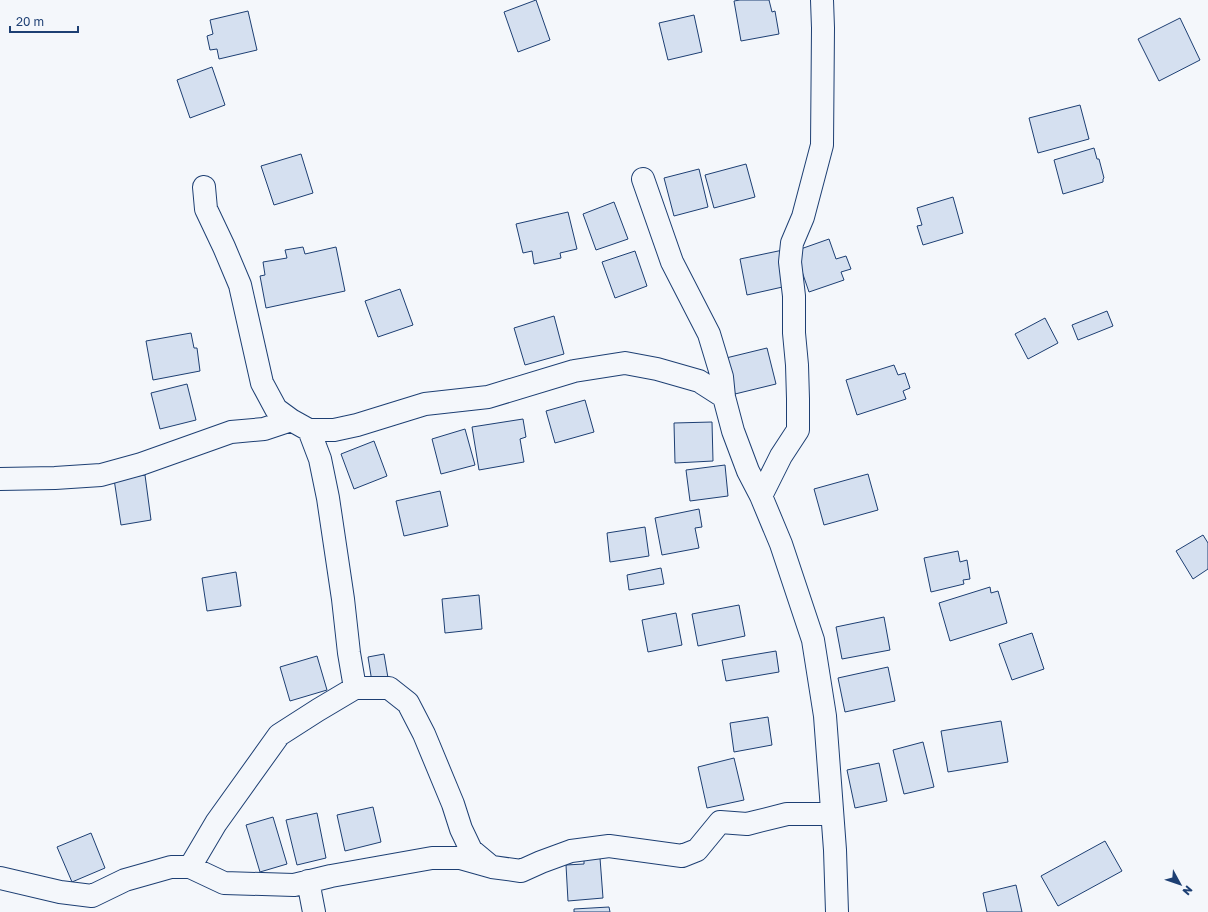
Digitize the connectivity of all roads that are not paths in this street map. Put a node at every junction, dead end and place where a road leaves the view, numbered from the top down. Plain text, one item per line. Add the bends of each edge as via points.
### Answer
1 (822, 0) edge
2 (643, 179) dead end
3 (204, 187) dead end
4 (724, 397) junction
5 (300, 425) junction
6 (0, 479) edge
7 (761, 496) junction
8 (355, 688) junction
9 (832, 814) junction
10 (190, 867) junction
11 (492, 867) junction
12 (0, 878) edge
13 (308, 881) junction
14 (93, 904) edge
15 (314, 912) edge
16 (837, 912) edge

1 - 7 street via 822,145 803,217 792,243 790,262 794,296 798,430 781,456
2 - 4 street via 672,262 709,334 722,377
3 - 5 street via 206,209 240,285 262,383 276,409
4 - 5 street via 699,381 657,369 625,364 574,370 488,397 425,404 334,430
4 - 7 street via 733,431 748,471
5 - 6 street via 231,432 140,464 100,475
5 - 8 street via 320,459 328,498
7 - 9 street via 781,544 813,640 825,716
8 - 10 street via 279,735 216,822
8 - 11 street via 390,688 408,703 428,741 471,850
9 - 11 street via 787,814 747,824 720,822 697,850 682,856 609,846 571,851 521,871
9 - 16 street
10 - 13 street via 224,883 294,885
10 - 14 street via 171,868 125,880
11 - 13 street via 460,858 432,858
12 - 14 street via 60,892
13 - 15 street

